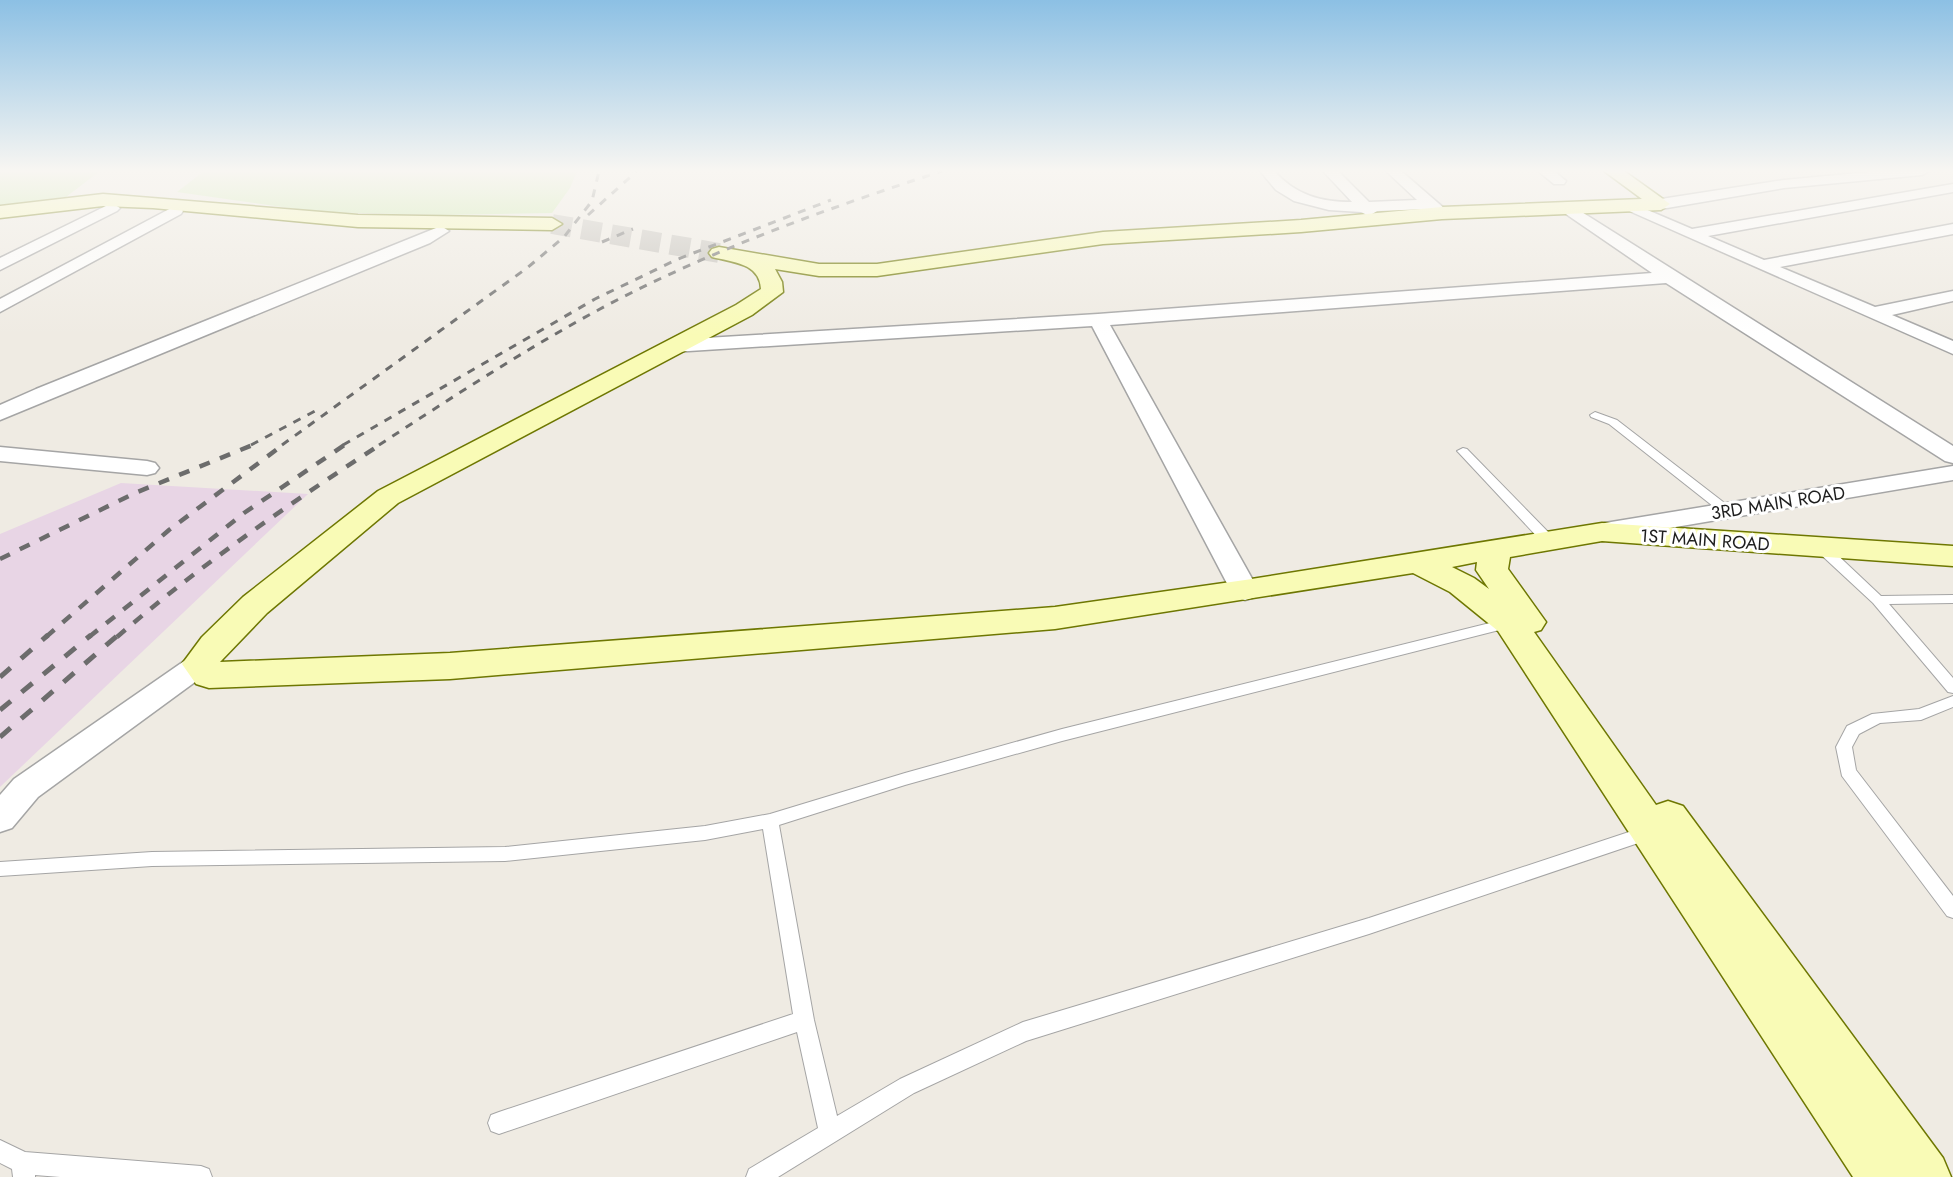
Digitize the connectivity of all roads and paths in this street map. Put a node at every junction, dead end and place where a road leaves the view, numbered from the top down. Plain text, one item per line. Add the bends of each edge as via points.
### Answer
1 (77, 226) edge
2 (149, 226) edge
3 (318, 226) edge
4 (484, 226) edge
5 (1227, 226) edge
6 (1594, 226) edge
7 (1672, 226) edge
8 (1736, 226) edge
9 (1929, 226) edge
10 (441, 231) junction
11 (1691, 234) junction
12 (718, 253) tunnel mouth
13 (749, 258) junction
14 (0, 265) edge
15 (1762, 265) junction
16 (877, 270) junction
17 (1669, 277) junction
18 (1953, 296) edge
19 (0, 306) edge
20 (744, 310) junction
21 (1874, 313) junction
22 (1098, 320) junction
23 (673, 346) junction
24 (1953, 348) edge
25 (0, 413) edge
26 (1595, 415) dead end
27 (1463, 451) dead end
28 (0, 454) edge
29 (1953, 456) edge
30 (147, 468) dead end
31 (1953, 473) edge
32 (1727, 511) junction
33 (1602, 532) junction
34 (1548, 540) junction
35 (1823, 549) junction
36 (1477, 553) junction
37 (1953, 555) edge
38 (1416, 562) junction
39 (1245, 591) junction
40 (1953, 599) edge
41 (1878, 600) junction
42 (1510, 623) junction
43 (200, 664) junction
44 (1953, 688) edge
45 (1953, 701) edge
46 (0, 818) edge
47 (770, 821) junction
48 (1663, 830) junction
49 (0, 869) edge
50 (1953, 910) edge
51 (804, 1020) junction
52 (499, 1123) dead end
53 (830, 1133) junction
54 (0, 1150) edge
55 (24, 1170) edge
56 (201, 1177) edge
57 (757, 1177) edge
58 (1885, 1177) edge
59 (1924, 1177) edge

1 - 14 street
2 - 19 street
3 - 10 street
4 - 10 street
5 - 16 street via 1103,238
6 - 17 street
7 - 11 street
8 - 11 street
9 - 15 street
10 - 25 street
11 - 15 street
12 - 13 street
13 - 16 street via 819,270
13 - 20 street via 767,272 772,291
15 - 21 street
16 - 20 street via 798,289
17 - 22 street
17 - 29 street
18 - 21 street
20 - 23 street
21 - 24 street
22 - 23 street
22 - 39 street
23 - 43 street via 388,497 255,605
26 - 32 lane via 1613,422
27 - 34 lane
28 - 30 street
31 - 32 street, 3RD MAIN ROAD
32 - 33 street, 3RD MAIN ROAD
33 - 34 street, 1ST MAIN ROAD
33 - 35 street, 1ST MAIN ROAD
34 - 36 street, 1ST MAIN ROAD
35 - 37 street, 1ST MAIN ROAD
35 - 41 lane
36 - 38 street, 1ST MAIN ROAD
36 - 48 street via 1539,634
38 - 39 street, 1ST MAIN ROAD
38 - 42 street via 1462,585
39 - 43 street, 1ST MAIN ROAD via 1055,618 450,666 209,675
40 - 41 lane
41 - 44 lane
42 - 47 lane via 1062,735
42 - 48 street
43 - 46 street via 26,788
45 - 50 lane via 1921,714 1877,718 1852,730 1844,747 1848,772
47 - 49 lane via 705,833 505,854 152,859
47 - 51 lane
48 - 53 lane via 1370,927 1023,1032 907,1086
48 - 58 street
48 - 59 street
51 - 52 lane
51 - 53 lane
53 - 57 lane
54 - 55 lane
55 - 56 lane

